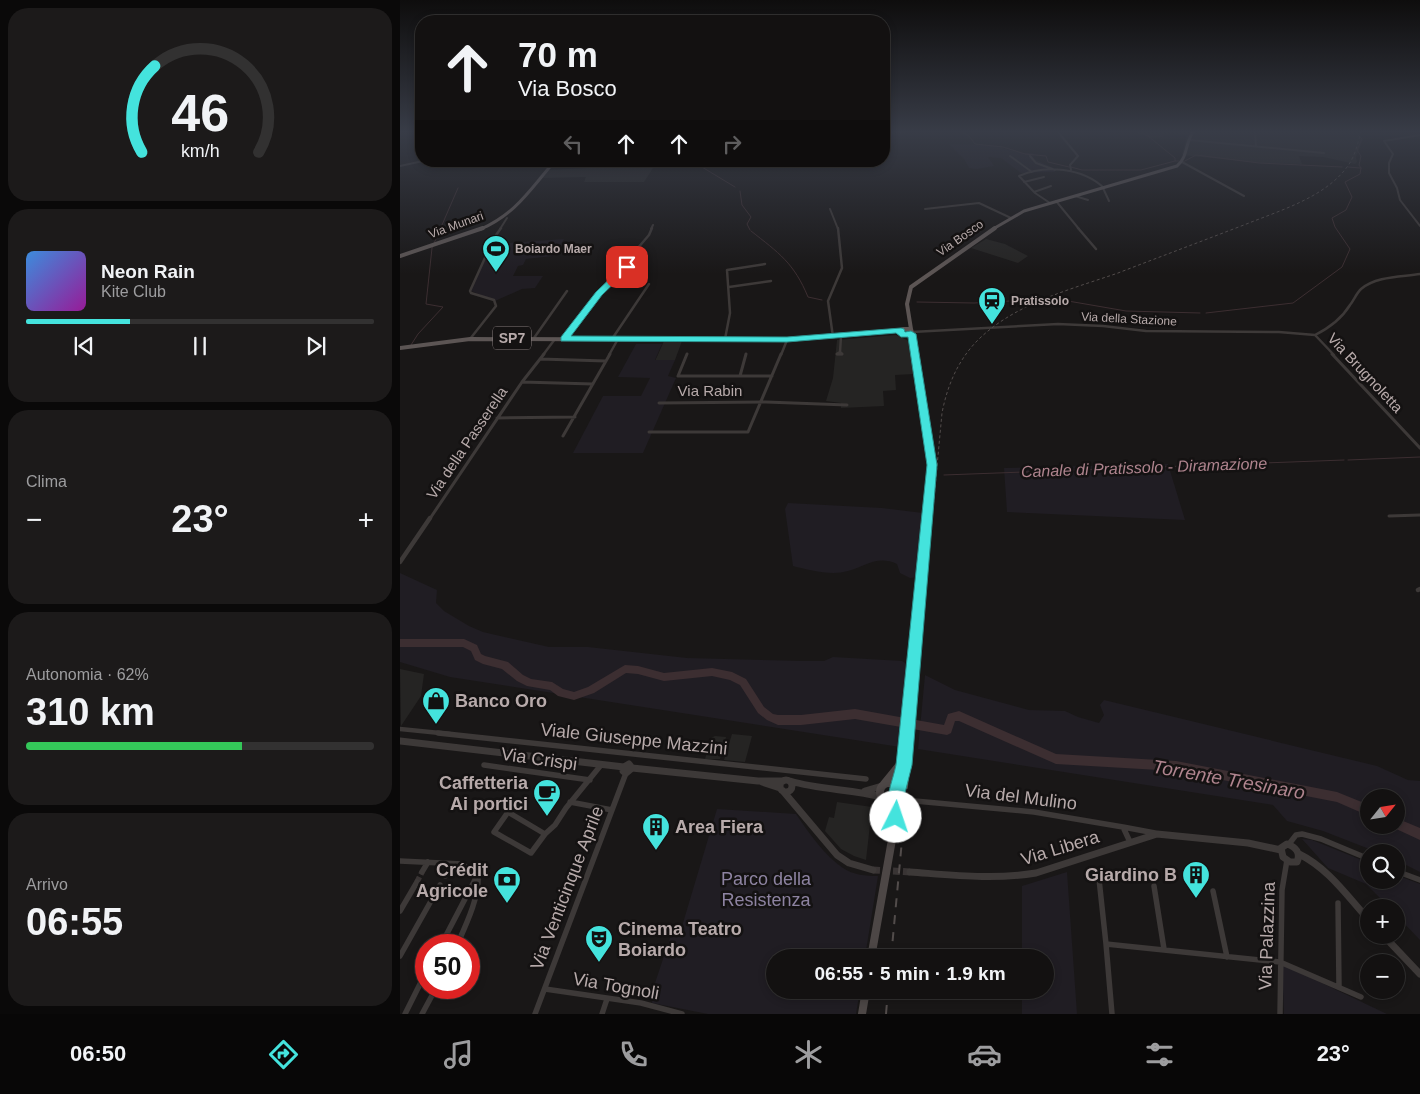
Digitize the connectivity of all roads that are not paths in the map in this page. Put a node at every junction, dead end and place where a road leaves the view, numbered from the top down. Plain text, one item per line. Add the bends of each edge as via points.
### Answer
1 (540, 179) edge
2 (1022, 179) edge
3 (1035, 179) edge
4 (1095, 179) edge
5 (1134, 179) edge
6 (1214, 179) edge
7 (1392, 179) edge
8 (1024, 182) junction
9 (1051, 186) dead end
10 (1103, 188) junction
11 (1034, 192) junction
12 (1075, 196) junction
13 (1244, 196) dead end
14 (1088, 200) dead end
15 (1056, 201) junction
16 (1108, 201) dead end
17 (1050, 203) junction
18 (830, 209) dead end
19 (925, 209) dead end
20 (508, 218) dead end
21 (1011, 218) junction
22 (653, 225) dead end
23 (1420, 226) edge
24 (1096, 249) dead end
25 (400, 256) edge
26 (765, 264) dead end
27 (1420, 274) edge
28 (771, 281) dead end
29 (649, 284) dead end
30 (729, 287) junction
31 (566, 291) dead end
32 (909, 319) junction
33 (902, 332) junction
34 (911, 332) junction
35 (1315, 335) junction
36 (833, 337) junction
37 (841, 337) junction
38 (470, 338) junction
39 (534, 338) junction
40 (555, 339) junction
41 (564, 339) junction
42 (612, 339) junction
43 (618, 339) junction
44 (725, 339) junction
45 (787, 340) junction
46 (913, 342) junction
47 (400, 348) edge
48 (840, 352) dead end
49 (687, 354) dead end
50 (746, 354) dead end
51 (540, 360) junction
52 (606, 360) junction
53 (672, 375) dead end
54 (678, 376) junction
55 (740, 376) junction
56 (772, 376) junction
57 (522, 382) junction
58 (593, 384) junction
59 (659, 402) dead end
60 (761, 402) junction
61 (847, 405) dead end
62 (575, 417) junction
63 (497, 418) junction
64 (649, 432) dead end
65 (563, 436) dead end
66 (1420, 448) edge
67 (1420, 515) edge
68 (1389, 516) dead end
69 (400, 562) edge
70 (400, 730) edge
71 (400, 741) edge
72 (904, 757) junction
73 (602, 764) junction
74 (484, 766) dead end
75 (625, 770) junction
76 (866, 779) dead end
77 (590, 780) junction
78 (883, 785) junction
79 (786, 786) junction
80 (898, 791) junction
81 (863, 792) junction
82 (883, 798) junction
83 (895, 799) junction
84 (914, 801) dead end
85 (570, 802) junction
86 (612, 810) junction
87 (1123, 826) junction
88 (544, 834) junction
89 (1157, 834) junction
90 (893, 836) junction
91 (1130, 842) junction
92 (1289, 844) junction
93 (1281, 850) junction
94 (1299, 854) junction
95 (1360, 855) edge
96 (1287, 860) junction
97 (400, 861) edge
98 (428, 862) junction
99 (451, 864) junction
100 (873, 870) tunnel mouth
101 (422, 872) tunnel mouth
102 (910, 872) tunnel mouth
103 (478, 874) junction
104 (1405, 874) edge
105 (445, 876) dead end
106 (1099, 879) dead end
107 (1420, 880) edge
108 (417, 882) tunnel mouth
109 (440, 885) dead end
110 (1154, 886) dead end
111 (1213, 891) dead end
112 (1338, 903) dead end
113 (1360, 910) edge
114 (400, 911) edge
115 (447, 934) edge
116 (462, 934) edge
117 (1106, 944) junction
118 (1392, 944) edge
119 (874, 949) edge
120 (1164, 949) junction
121 (400, 956) edge
122 (1227, 957) junction
123 (1280, 962) junction
124 (1420, 974) edge
125 (1339, 986) junction
126 (545, 989) junction
127 (415, 994) edge
128 (1360, 996) edge
129 (430, 999) edge
130 (607, 999) junction
131 (864, 999) edge
132 (660, 1012) edge
133 (405, 1014) edge
134 (422, 1014) edge
135 (534, 1014) edge
136 (602, 1014) edge
137 (682, 1014) edge
138 (862, 1014) edge
139 (1112, 1014) edge
140 (1280, 1014) edge

1 - 25 main road, Via Munari via 518,206 504,217
2 - 8 street
3 - 8 street
4 - 10 street
5 - 10 main road, Via Bosco
6 - 13 street
7 - 23 street via 1399,198
8 - 11 street
9 - 11 street
10 - 12 main road, Via Bosco
10 - 16 street
11 - 17 street
12 - 14 street
12 - 15 main road, Via Bosco
15 - 17 main road, Via Bosco
15 - 24 street
17 - 21 main road, Via Bosco
18 - 36 street via 838,227 842,268 828,300
19 - 21 street via 979,203
20 - 38 street via 494,238 470,291 494,300 496,306
21 - 32 main road, Via Bosco via 912,285 906,296
22 - 41 street via 649,235 631,256 626,269 599,293
26 - 30 street via 726,270
27 - 35 street via 1370,284 1359,291 1336,320
28 - 30 street
29 - 42 street
30 - 44 street via 730,326
31 - 39 street
32 - 33 main road
32 - 34 main road, Via Bosco
33 - 34 main road
33 - 37 main road, SP7
33 - 46 main road
34 - 35 street, Via della Stazione via 1058,324 1146,331
34 - 46 main road, Via Bosco
35 - 66 street, Via Brugnoletta
36 - 37 main road, SP7
36 - 45 main road, SP7
37 - 48 street
38 - 39 main road, SP7
38 - 47 main road, SP7
39 - 40 main road, SP7
40 - 41 main road, SP7
40 - 51 street, Via della Passerella
41 - 42 main road, SP7
42 - 43 main road, SP7
43 - 44 main road, SP7
43 - 52 street
44 - 45 main road, SP7
45 - 56 street
46 - 72 main road, Via Bosco via 932,465
49 - 54 street
50 - 55 street
51 - 52 street
51 - 57 street, Via della Passerella
52 - 58 street
53 - 54 street
54 - 55 street
55 - 56 street
56 - 60 street
57 - 58 street
57 - 63 street, Via della Passerella
58 - 62 street
59 - 60 street, Via Rabin
60 - 61 street
60 - 64 street via 748,432
62 - 63 street
62 - 65 street
63 - 69 street, Via della Passerella
67 - 68 street
70 - 76 street, Viale Giuseppe Mazzini
71 - 73 street, Viale Giuseppe Mazzini
72 - 78 main road
72 - 80 main road, Via Bosco
73 - 75 street, Viale Giuseppe Mazzini
73 - 77 street
74 - 77 street, Via Crispi
75 - 79 street, Viale Giuseppe Mazzini via 632,768
75 - 86 street, Via Venticinque Aprile
77 - 85 street
78 - 80 main road via 893,783
78 - 81 street, Viale Giuseppe Mazzini
78 - 82 main road via 880,792
79 - 81 street, Viale Giuseppe Mazzini
79 - 100 street via 794,805 836,854 849,863
80 - 83 main road
81 - 82 street, Viale Giuseppe Mazzini
82 - 83 main road
82 - 90 main road
83 - 90 main road
84 - 87 street, Via del Mulino via 1034,812
85 - 86 street
85 - 88 street via 555,826
86 - 126 street, Via Venticinque Aprile
87 - 89 street, Via del Mulino
87 - 91 street
88 - 88 street via 531,853 494,832 508,812
89 - 91 street, Via Libera
89 - 93 street, Via del Mulino via 1248,843
90 - 119 main road
91 - 102 street, Via Libera via 1020,876
92 - 93 street via 1284,844
92 - 94 street
92 - 95 street via 1292,838 1302,834
93 - 96 street
94 - 96 street via 1298,862
94 - 113 street via 1318,866
96 - 123 street, Via Palazzina via 1282,890
97 - 98 street
98 - 99 street
98 - 101 street
99 - 103 street via 467,866
99 - 105 street
103 - 115 street
103 - 116 street via 472,913
104 - 107 street
106 - 117 street
108 - 114 street
109 - 121 street
110 - 120 street
111 - 122 street
112 - 125 street
117 - 120 street
117 - 139 street
118 - 124 street
120 - 122 street
122 - 123 street
123 - 125 street
123 - 140 street, Via Palazzina
125 - 128 street
126 - 130 street, Via Tognoli
126 - 135 street, Via Venticinque Aprile
127 - 133 street
129 - 134 street
130 - 132 street, Via Tognoli via 640,1003
130 - 136 street
131 - 138 main road
132 - 137 street, Via Tognoli

